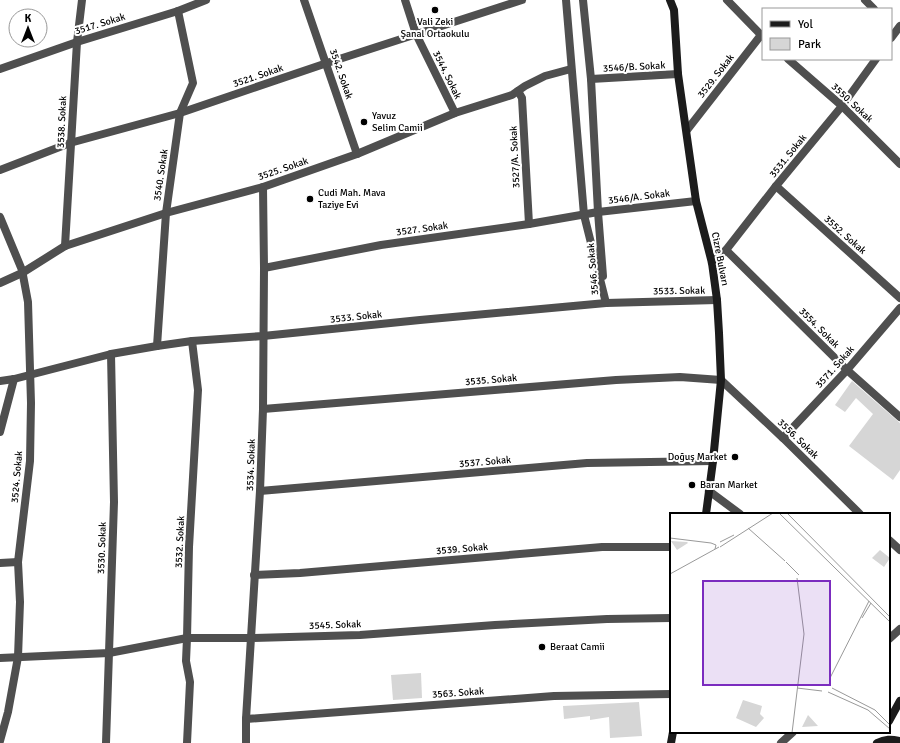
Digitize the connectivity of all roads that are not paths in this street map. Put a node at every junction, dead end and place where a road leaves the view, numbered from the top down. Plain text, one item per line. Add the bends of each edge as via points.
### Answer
1 (82, 0) edge
2 (206, 0) edge
3 (304, 0) edge
4 (405, 0) edge
5 (522, 0) edge
6 (566, 0) edge
7 (583, 0) edge
8 (670, 0) edge
9 (679, 0) edge
10 (727, 0) edge
11 (864, 0) edge
12 (873, 8) edge
13 (674, 10) junction
14 (178, 11) junction
15 (416, 34) junction
16 (762, 36) edge
17 (77, 42) junction
18 (789, 60) edge
19 (875, 60) edge
20 (326, 63) junction
21 (571, 68) junction
22 (0, 69) edge
23 (678, 74) junction
24 (591, 79) junction
25 (518, 91) junction
26 (842, 106) junction
27 (180, 113) junction
28 (455, 114) junction
29 (687, 130) junction
30 (70, 143) junction
31 (357, 154) junction
32 (900, 164) edge
33 (0, 170) edge
34 (776, 186) junction
35 (263, 187) junction
36 (696, 201) junction
37 (166, 212) junction
38 (598, 212) junction
39 (584, 215) junction
40 (0, 217) edge
41 (529, 224) junction
42 (65, 246) junction
43 (726, 250) junction
44 (712, 263) junction
45 (264, 268) junction
46 (22, 273) junction
47 (0, 284) edge
48 (900, 298) edge
49 (717, 300) junction
50 (606, 303) junction
51 (900, 308) edge
52 (263, 336) junction
53 (192, 341) junction
54 (157, 346) junction
55 (111, 354) junction
56 (848, 370) junction
57 (30, 375) junction
58 (14, 379) junction
59 (721, 380) junction
60 (0, 381) edge
61 (263, 408) junction
62 (900, 417) edge
63 (0, 432) edge
64 (783, 438) junction
65 (713, 461) junction
66 (260, 491) junction
67 (709, 491) junction
68 (706, 513) edge
69 (739, 513) edge
70 (859, 513) edge
71 (890, 541) edge
72 (670, 547) edge
73 (900, 550) edge
74 (18, 562) junction
75 (0, 563) edge
76 (254, 575) junction
77 (670, 618) edge
78 (900, 629) edge
79 (187, 638) junction
80 (251, 638) junction
81 (890, 638) edge
82 (109, 653) junction
83 (18, 657) junction
84 (0, 658) edge
85 (670, 694) edge
86 (900, 701) edge
87 (246, 719) junction
88 (890, 719) edge
89 (673, 733) edge
90 (792, 733) edge
91 (882, 733) edge
92 (0, 741) edge
93 (900, 741) edge
94 (106, 743) edge
95 (187, 743) edge
96 (246, 743) edge
97 (671, 743) edge
98 (781, 743) edge
99 (876, 743) edge

1 - 17 street, 3538. Sokak
2 - 14 street, 3517. Sokak
3 - 20 street, 3542. Sokak
4 - 15 street, 3544. Sokak
5 - 15 street, 3521. Sokak
6 - 21 street, 3546. Sokak
7 - 24 street, 3546. Sokak
8 - 13 main road
9 - 13 main road
10 - 16 street
11 - 12 street
13 - 23 main road, Cizre Bulvarı
14 - 17 street, 3517. Sokak
14 - 27 street, 3540. Sokak via 193,83
15 - 20 street, 3521. Sokak
15 - 28 street, 3544. Sokak
16 - 29 street, 3529. Sokak
17 - 22 street, 3517. Sokak
17 - 30 street, 3538. Sokak
18 - 26 street, 3550. Sokak
19 - 26 street, 3531. Sokak
20 - 27 street, 3521. Sokak
20 - 31 street, 3542. Sokak
21 - 25 street, 3525. Sokak via 545,76
21 - 39 street, 3546. Sokak
23 - 24 street, 3546/B. Sokak
23 - 29 main road, Cizre Bulvarı
24 - 38 street, 3546. Sokak
25 - 28 street, 3525. Sokak
25 - 41 street, 3527/A. Sokak via 522,98
26 - 32 street, 3550. Sokak
26 - 34 street, 3531. Sokak
27 - 30 street, 3521. Sokak
27 - 37 street, 3540. Sokak
28 - 31 street, 3525. Sokak
29 - 36 main road, Cizre Bulvarı
30 - 33 street, 3521. Sokak
30 - 42 street, 3538. Sokak
31 - 35 street, 3525. Sokak
34 - 43 street, 3531. Sokak
34 - 48 street, 3552. Sokak
35 - 37 street, 3525. Sokak
35 - 45 street, 3534. Sokak
36 - 38 street, 3546/A. Sokak
36 - 44 main road, Cizre Bulvarı
37 - 42 street, 3525. Sokak
37 - 54 street, 3540. Sokak
38 - 39 street, 3546/A. Sokak
38 - 50 street, 3546. Sokak
39 - 41 street, 3527. Sokak
39 - 50 street, 3546. Sokak
40 - 46 street, 3524. Sokak
41 - 45 street, 3527. Sokak via 381,245
42 - 46 street, 3525. Sokak
43 - 44 street, 3531. Sokak
43 - 56 street, 3554. Sokak
44 - 49 main road, Cizre Bulvarı
45 - 52 street, 3534. Sokak
46 - 47 street, 3525. Sokak
46 - 57 street, 3524. Sokak via 28,302
49 - 50 street, 3533. Sokak
49 - 59 main road, Cizre Bulvarı
50 - 52 street, 3533. Sokak
51 - 56 street, 3571. Sokak
52 - 53 street, 3533. Sokak
52 - 61 street, 3534. Sokak
53 - 54 street, 3533. Sokak
53 - 79 street, 3532. Sokak via 198,390 189,547
54 - 55 street, 3533. Sokak
55 - 57 street, 3533. Sokak
55 - 82 street, 3530. Sokak via 114,502
56 - 62 street, 3554. Sokak
56 - 64 street, 3571. Sokak
57 - 58 street, 3533. Sokak
57 - 74 street, 3524. Sokak via 30,461
58 - 60 street, 3533. Sokak
58 - 63 street
59 - 61 street, 3535. Sokak via 680,377 616,380
59 - 64 street, 3556. Sokak
59 - 65 main road, Cizre Bulvarı
61 - 66 street, 3534. Sokak
64 - 70 street, 3556. Sokak
65 - 66 street, 3537. Sokak via 587,463
65 - 67 main road, Cizre Bulvarı
66 - 76 street, 3534. Sokak
67 - 68 main road, Cizre Bulvarı
67 - 69 street
71 - 73 street
72 - 76 street, 3539. Sokak via 602,547
74 - 75 street
74 - 83 street, 3524. Sokak
76 - 80 street, 3534. Sokak
77 - 80 street, 3545. Sokak via 495,625 360,635
78 - 81 street
79 - 80 street, 3545. Sokak
79 - 82 street, 3545. Sokak
79 - 95 street, 3532. Sokak via 186,661 190,682
80 - 87 street, 3534. Sokak
82 - 83 street, 3545. Sokak
82 - 94 street, 3530. Sokak
83 - 84 street, 3545. Sokak
83 - 92 street, 3524. Sokak
85 - 87 street, 3563. Sokak via 554,696
86 - 88 main road
87 - 96 street, 3534. Sokak
89 - 97 main road
90 - 98 street
91 - 99 main road
93 - 99 main road via 890,739

